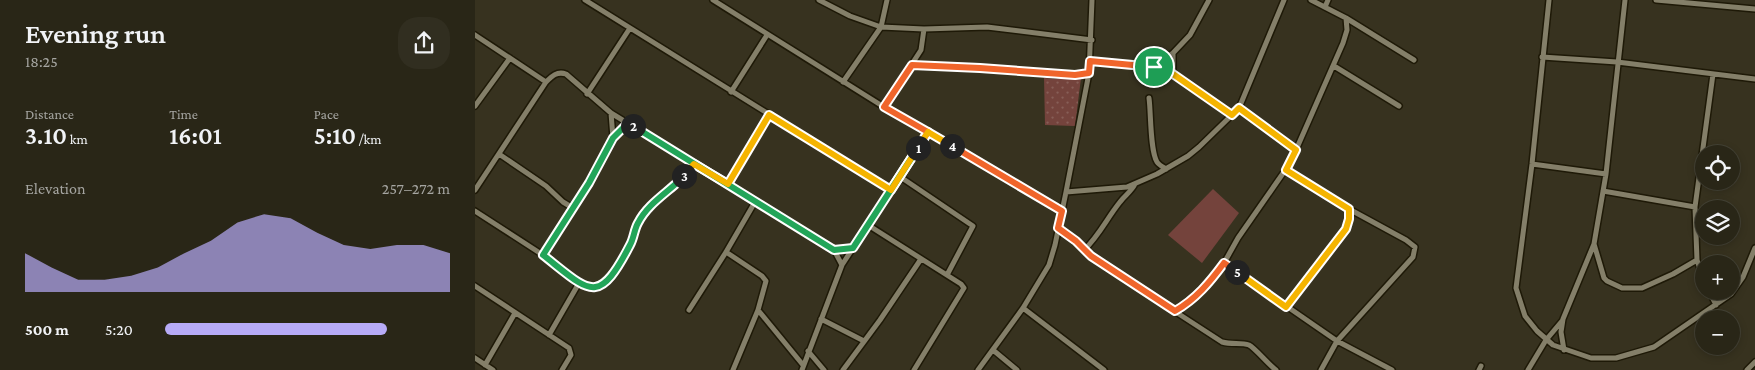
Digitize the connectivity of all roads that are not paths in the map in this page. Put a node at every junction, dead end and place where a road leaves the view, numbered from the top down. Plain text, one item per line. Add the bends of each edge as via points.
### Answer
1 (585, 0) edge
2 (713, 0) edge
3 (819, 0) edge
4 (887, 0) edge
5 (1092, 0) edge
6 (1209, 0) edge
7 (1284, 0) edge
8 (1311, 0) edge
9 (1329, 0) edge
10 (1549, 0) edge
11 (1625, 0) edge
12 (1656, 0) edge
13 (1325, 7) junction
14 (1755, 9) edge
15 (1346, 18) junction
16 (881, 27) junction
17 (630, 28) junction
18 (924, 29) junction
19 (475, 35) edge
20 (767, 35) junction
21 (1091, 40) junction
22 (1173, 53) junction
23 (510, 58) junction
24 (1543, 58) junction
25 (1414, 60) dead end
26 (1090, 61) junction
27 (1617, 62) junction
28 (912, 65) junction
29 (1334, 66) junction
30 (1154, 67) junction
31 (1089, 73) junction
32 (1173, 74) junction
33 (1713, 74) junction
34 (1755, 80) edge
35 (545, 82) junction
36 (843, 82) junction
37 (731, 92) junction
38 (587, 94) junction
39 (1149, 98) dead end
40 (475, 106) edge
41 (1399, 106) dead end
42 (884, 107) junction
43 (1239, 108) junction
44 (611, 113) junction
45 (769, 115) junction
46 (1232, 115) junction
47 (628, 123) junction
48 (928, 132) junction
49 (613, 138) junction
50 (1296, 150) junction
51 (499, 154) junction
52 (694, 164) junction
53 (1532, 164) junction
54 (1166, 168) junction
55 (1286, 170) junction
56 (1606, 174) junction
57 (899, 176) junction
58 (728, 184) junction
59 (1135, 184) junction
60 (475, 190) edge
61 (891, 190) junction
62 (1603, 191) junction
63 (1066, 192) junction
64 (1696, 200) edge
65 (755, 202) junction
66 (1695, 207) edge
67 (573, 208) junction
68 (1349, 209) junction
69 (475, 211) edge
70 (1062, 211) junction
71 (868, 225) junction
72 (1058, 228) junction
73 (1594, 244) junction
74 (853, 248) junction
75 (1755, 248) edge
76 (834, 250) junction
77 (1084, 250) junction
78 (726, 252) junction
79 (543, 255) junction
80 (921, 259) junction
81 (1695, 261) edge
82 (1224, 263) junction
83 (842, 265) junction
84 (947, 275) junction
85 (579, 283) junction
86 (475, 286) edge
87 (1714, 300) edge
88 (1716, 305) junction
89 (1183, 306) junction
90 (1286, 307) junction
91 (1023, 308) junction
92 (689, 310) dead end
93 (758, 310) junction
94 (1175, 311) junction
95 (515, 313) junction
96 (1185, 317) junction
97 (821, 319) junction
98 (1563, 319) junction
99 (549, 335) junction
100 (1546, 340) junction
101 (1337, 341) junction
102 (864, 342) junction
103 (993, 350) junction
104 (1564, 350) junction
105 (808, 351) junction
106 (475, 358) edge
107 (1755, 362) edge
108 (485, 365) junction
109 (803, 367) edge
110 (916, 369) edge
111 (493, 370) edge
112 (562, 370) edge
113 (733, 370) edge
114 (824, 370) edge
115 (843, 370) edge
116 (978, 370) edge
117 (1017, 370) edge
118 (1104, 370) edge
119 (1276, 370) edge
120 (1321, 370) edge
121 (1392, 370) edge
122 (1528, 370) edge
123 (1747, 370) edge

1 - 17 street
2 - 20 street
3 - 16 street
4 - 16 street
5 - 21 street
6 - 22 street via 1190,36
7 - 43 street
8 - 13 street
9 - 13 street
10 - 24 street
11 - 27 street
12 - 14 street
13 - 15 street
15 - 25 street
15 - 29 street via 1347,30
16 - 18 street
16 - 36 street
17 - 37 street
17 - 38 street
18 - 21 street via 987,27
18 - 28 street via 921,50
19 - 23 street
20 - 36 street
20 - 37 street
21 - 26 street
22 - 30 street
22 - 32 street
23 - 35 street
23 - 40 street
24 - 27 street
24 - 53 street
26 - 30 street
26 - 31 street
27 - 33 street
27 - 56 street
28 - 31 street via 1056,75
28 - 42 street
29 - 41 street
29 - 50 street
30 - 32 street
31 - 63 street
32 - 46 street
33 - 34 street
33 - 64 street
35 - 38 street via 560,72
35 - 51 street
36 - 42 street
37 - 45 street
38 - 44 street
39 - 54 street via 1155,159
42 - 48 street
43 - 46 street
43 - 50 street
44 - 47 street
44 - 49 street
45 - 58 street
45 - 61 street
46 - 54 street via 1189,156
47 - 49 street
47 - 52 street
48 - 57 street
48 - 70 street
49 - 67 street
50 - 55 street
51 - 60 street
51 - 67 street
52 - 58 street
52 - 85 street via 669,191 648,207 611,278 595,288
53 - 56 street
53 - 100 street via 1516,288 1525,316
54 - 59 street
55 - 68 street
55 - 82 street
56 - 62 street
57 - 61 street
57 - 84 street via 973,226
58 - 65 street
59 - 63 street via 1117,189
59 - 77 street
61 - 71 street
62 - 66 street
62 - 73 street
63 - 70 street
65 - 76 street
65 - 78 street
67 - 79 street
68 - 90 street via 1346,229
68 - 101 street via 1415,247 1413,257
69 - 79 street
70 - 72 street
71 - 74 street
71 - 80 street
72 - 77 street
72 - 91 street via 1049,265
73 - 81 street via 1604,278 1622,288 1646,287
73 - 98 street
74 - 76 street
74 - 83 street
75 - 88 street via 1737,287
76 - 83 street
77 - 94 street
78 - 92 street
78 - 93 street via 766,281
79 - 85 street
80 - 84 street
80 - 102 street
82 - 89 street via 1206,287
82 - 90 street
83 - 97 street
84 - 110 street via 964,288
85 - 99 street
86 - 95 street
87 - 88 street
88 - 104 street via 1654,347 1608,358 1591,358
89 - 94 street
89 - 96 street
90 - 101 street
91 - 103 street
91 - 118 street
93 - 109 street
93 - 113 street
94 - 96 street
95 - 99 street
95 - 108 street
96 - 119 street via 1222,342 1247,344
97 - 102 street
97 - 105 street
98 - 100 street
98 - 104 street
99 - 112 street via 571,351
100 - 104 street
100 - 122 street
101 - 120 street
101 - 121 street
102 - 115 street
103 - 116 street
103 - 117 street
105 - 109 street
105 - 114 street
106 - 108 street
107 - 123 street
108 - 111 street

